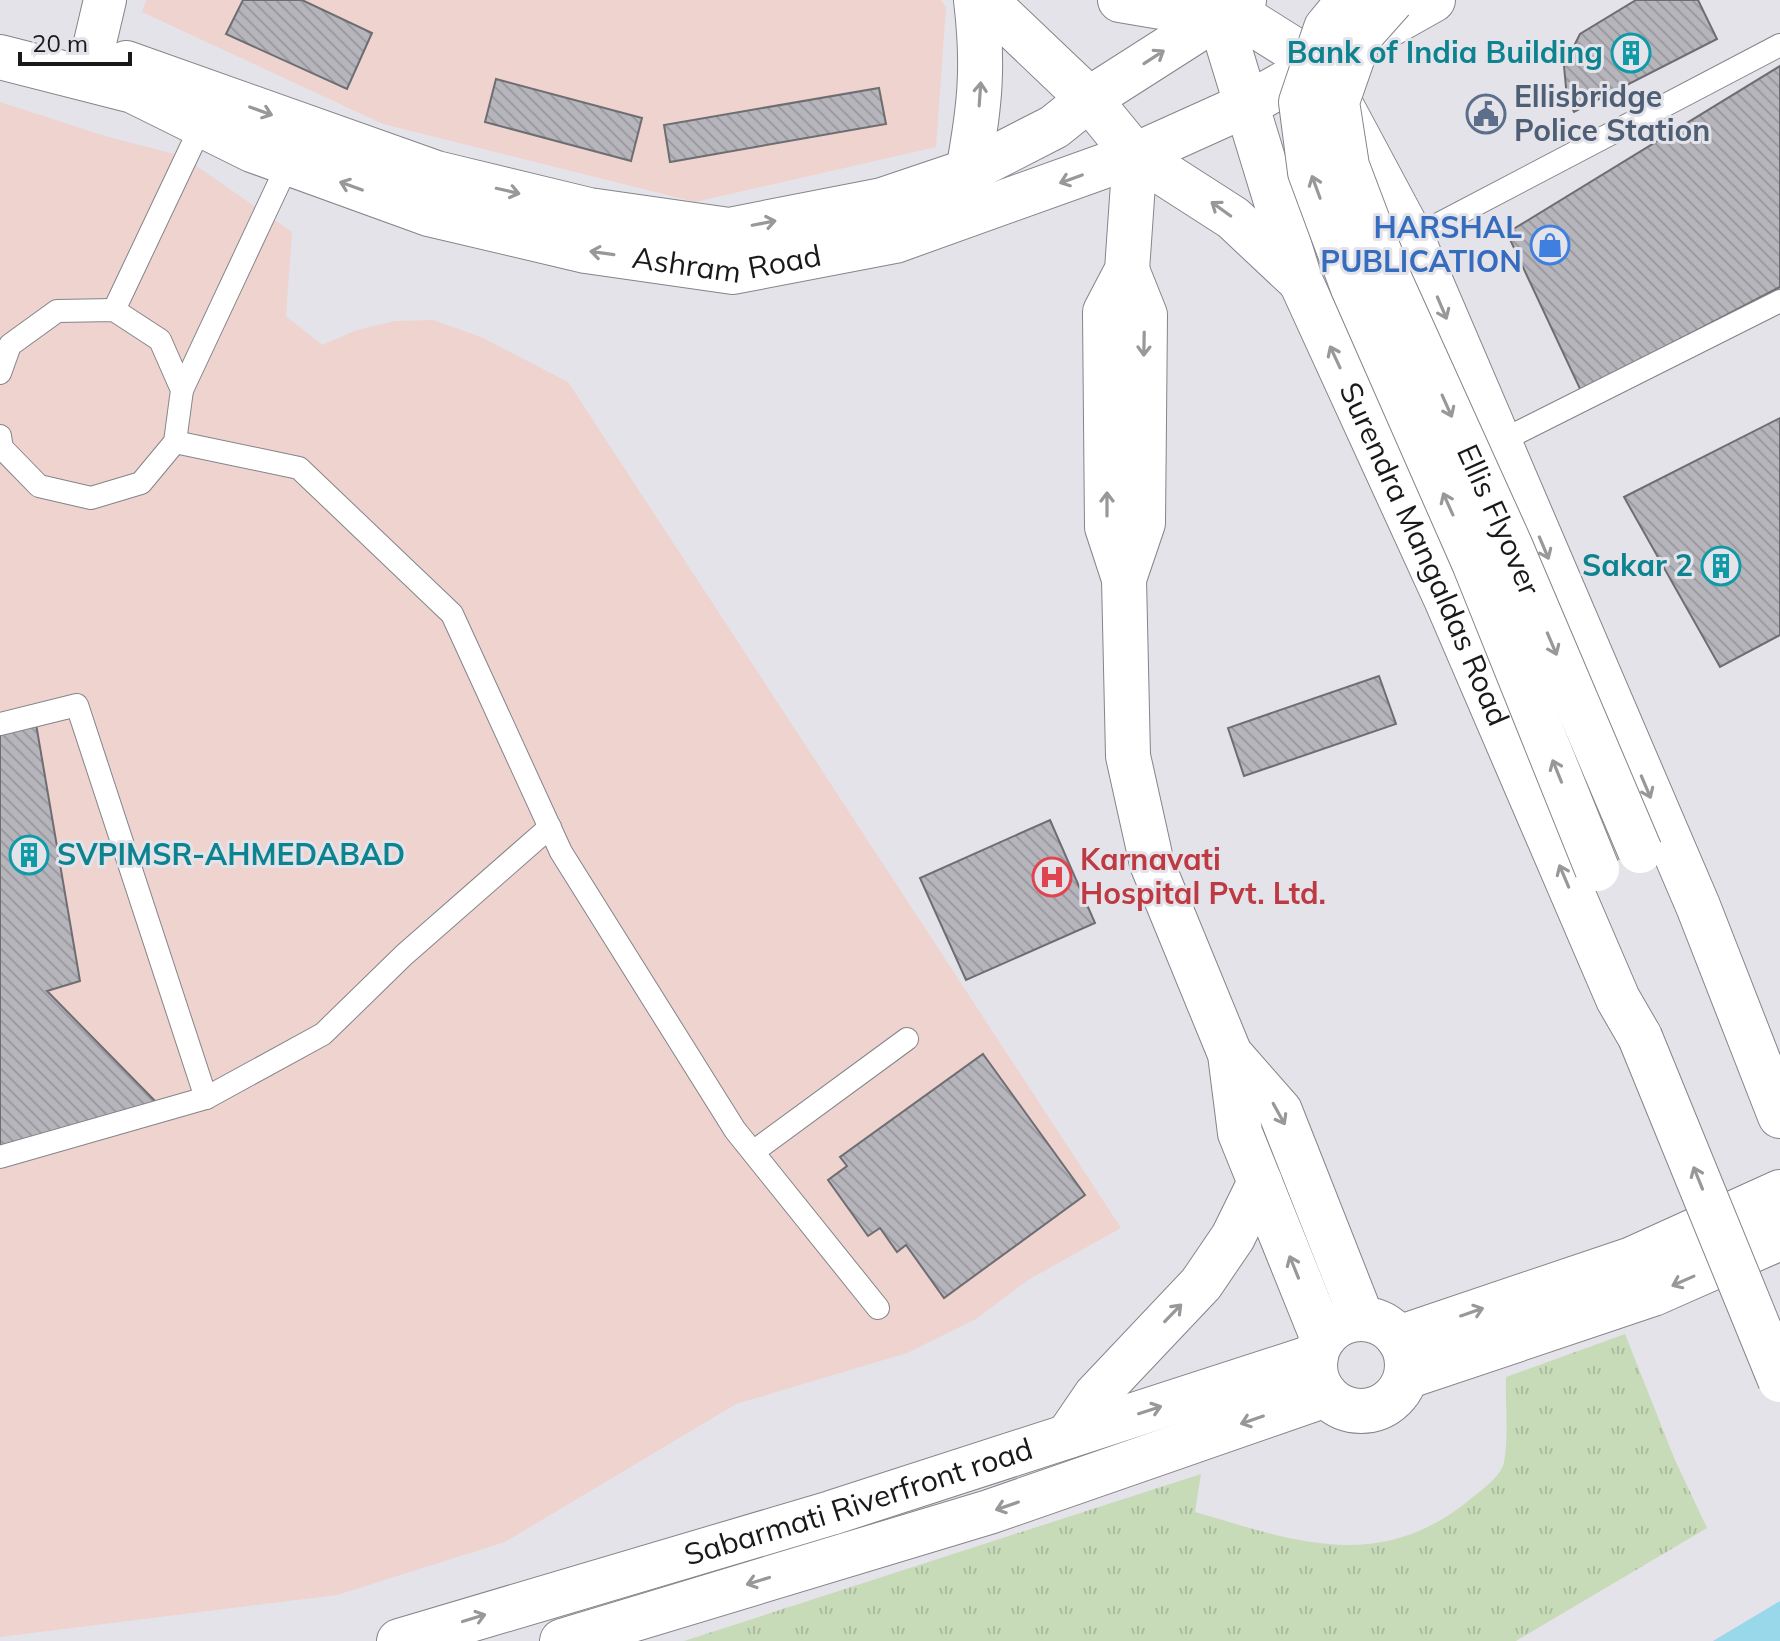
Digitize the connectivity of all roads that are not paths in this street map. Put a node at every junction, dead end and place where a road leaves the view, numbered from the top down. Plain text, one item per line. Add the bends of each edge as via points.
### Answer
1 (105, 0) edge
2 (976, 0) edge
3 (985, 0) edge
4 (1120, 0) edge
5 (1349, 0) edge
6 (1392, 0) edge
7 (1433, 0) edge
8 (1232, 8) edge
9 (0, 28) edge
10 (1780, 45) edge
11 (0, 57) edge
12 (85, 66) junction
13 (1320, 66) junction
14 (1089, 99) junction
15 (1246, 105) junction
16 (208, 109) junction
17 (1135, 155) junction
18 (288, 164) junction
19 (968, 171) junction
20 (1412, 238) junction
21 (1300, 280) junction
22 (1780, 301) edge
23 (114, 310) junction
24 (5, 345) edge
25 (0, 373) edge
26 (182, 390) junction
27 (0, 436) edge
28 (175, 442) junction
29 (1499, 442) junction
30 (0, 724) edge
31 (550, 827) junction
32 (1697, 926) junction
33 (1640, 1037) junction
34 (907, 1039) dead end
35 (1230, 1054) junction
36 (206, 1098) junction
37 (1780, 1116) edge
38 (753, 1152) junction
39 (0, 1157) edge
40 (1260, 1182) junction
41 (1780, 1192) edge
42 (1780, 1238) edge
43 (878, 1308) dead end
44 (1389, 1345) junction
45 (1322, 1363) junction
46 (1780, 1380) edge
47 (1068, 1436) junction
48 (831, 1513) junction
49 (843, 1556) junction
50 (399, 1641) edge
51 (562, 1641) edge

1 - 12 street
19 -> 2 main road via 983,57
3 - 14 main road
4 - 8 main road
33 -> 5 main road, Ellis Flyover, bridge via 1597,869 1474,563 1353,288 1310,172 1301,102 1326,28
6 -> 32 main road, Ellis Flyover, bridge via 1360,36 1337,102 1347,166 1390,280 1640,851
7 - 13 main road, Ashram Road
8 - 13 main road
14 -> 8 main road, Ashram Road
8 - 15 main road, Surendra Mangaldas Road
9 - 12 main road, Ashram Road
10 - 20 lane
11 - 12 main road, Ashram Road
12 - 16 main road, Ashram Road via 133,91
13 - 15 main road, Ashram Road
13 - 20 main road
14 - 17 main road
14 - 19 main road, Ashram Road via 1054,127
15 - 17 main road, Ashram Road
15 - 21 main road, Surendra Mangaldas Road
16 - 18 main road, Ashram Road
16 -> 19 main road, Ashram Road via 589,210 729,230 882,200
16 - 23 lane
17 -> 18 main road, Ashram Road via 895,241 733,272 586,251 429,214
21 -> 17 main road via 1233,218
17 - 35 main road via 1127,270 1145,315 1143,523 1124,579 1128,756 1152,864
18 - 26 lane
20 -> 29 main road
33 -> 21 main road, Surendra Mangaldas Road via 1618,999 1446,599
22 - 29 lane
23 - 24 lane via 57,311
23 - 26 lane via 160,340
24 - 25 lane
26 - 28 lane
27 - 28 lane via 2,448 39,486 91,498 141,483
28 - 31 lane via 299,468 452,614
29 -> 32 main road
30 - 36 lane via 77,705
31 - 36 lane via 323,1034
31 - 38 lane
32 - 37 main road via 1748,1030
46 -> 33 main road, bridge
34 - 38 lane
35 - 40 main road via 1240,1133
35 -> 44 main road via 1280,1111
36 - 39 lane
38 - 43 lane
45 -> 40 main road
47 -> 40 main road via 1096,1395 1201,1284 1233,1237
44 -> 41 main road via 1632,1259
42 -> 44 main road via 1653,1294
44 - 45 main road via 1342,1323
44 - 45 main road via 1390,1401 1377,1408 1348,1409
47 -> 45 main road, Sabarmati Riverfront road
45 -> 49 main road, Sabarmati Riverfront road via 989,1512
47 - 48 main road, Sabarmati Riverfront road
48 - 49 main road
50 -> 48 main road, Sabarmati Riverfront road
49 -> 51 main road, Sabarmati Riverfront road

